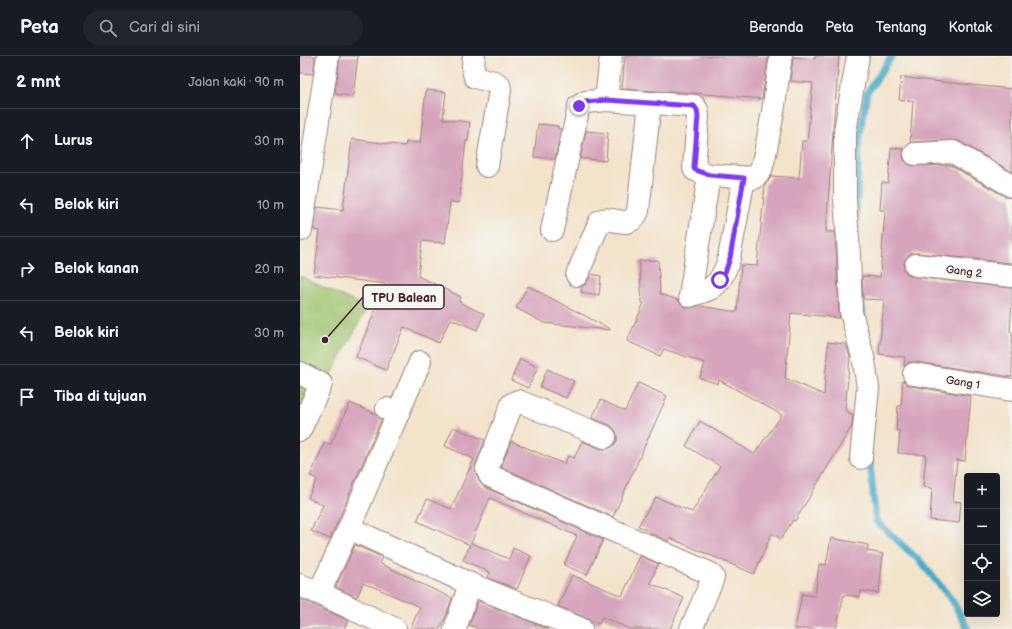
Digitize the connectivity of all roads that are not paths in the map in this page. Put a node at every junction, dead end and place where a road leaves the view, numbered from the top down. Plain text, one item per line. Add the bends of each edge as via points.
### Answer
1 (328, 56) edge
2 (474, 56) edge
3 (611, 56) edge
4 (781, 56) edge
5 (858, 56) edge
6 (606, 100) junction
7 (650, 103) junction
8 (915, 154) dead end
9 (487, 166) dead end
10 (710, 175) junction
11 (744, 178) junction
12 (1012, 186) edge
13 (302, 230) dead end
14 (552, 230) dead end
15 (916, 266) dead end
16 (577, 275) dead end
17 (1012, 276) edge
18 (420, 362) dead end
19 (300, 373) edge
20 (914, 374) dead end
21 (1012, 390) edge
22 (300, 430) edge
23 (605, 437) dead end
24 (861, 458) dead end
25 (349, 528) junction
26 (470, 584) junction
27 (310, 589) edge
28 (395, 629) edge
29 (455, 629) edge
30 (581, 629) edge
31 (691, 629) edge

1 - 13 street
2 - 9 street via 475,78 494,82 499,85 500,90
3 - 6 street
4 - 11 street via 761,170 754,178
5 - 24 street via 845,131 845,198 851,312 868,388
6 - 7 street
6 - 14 street via 586,102 579,106
7 - 10 street via 694,106 698,116 694,168
7 - 16 street via 636,216 627,222 600,221
8 - 12 street via 953,152
10 - 11 street
10 - 11 street via 690,296 711,289 726,270
15 - 17 street, Gang 2
18 - 25 street via 393,411
19 - 22 street via 322,384
20 - 21 street, Gang 1
23 - 31 street via 518,401 512,404 487,469 490,476 710,572 713,577 711,583
25 - 26 street
25 - 27 street
26 - 29 street
26 - 30 street
27 - 28 street

